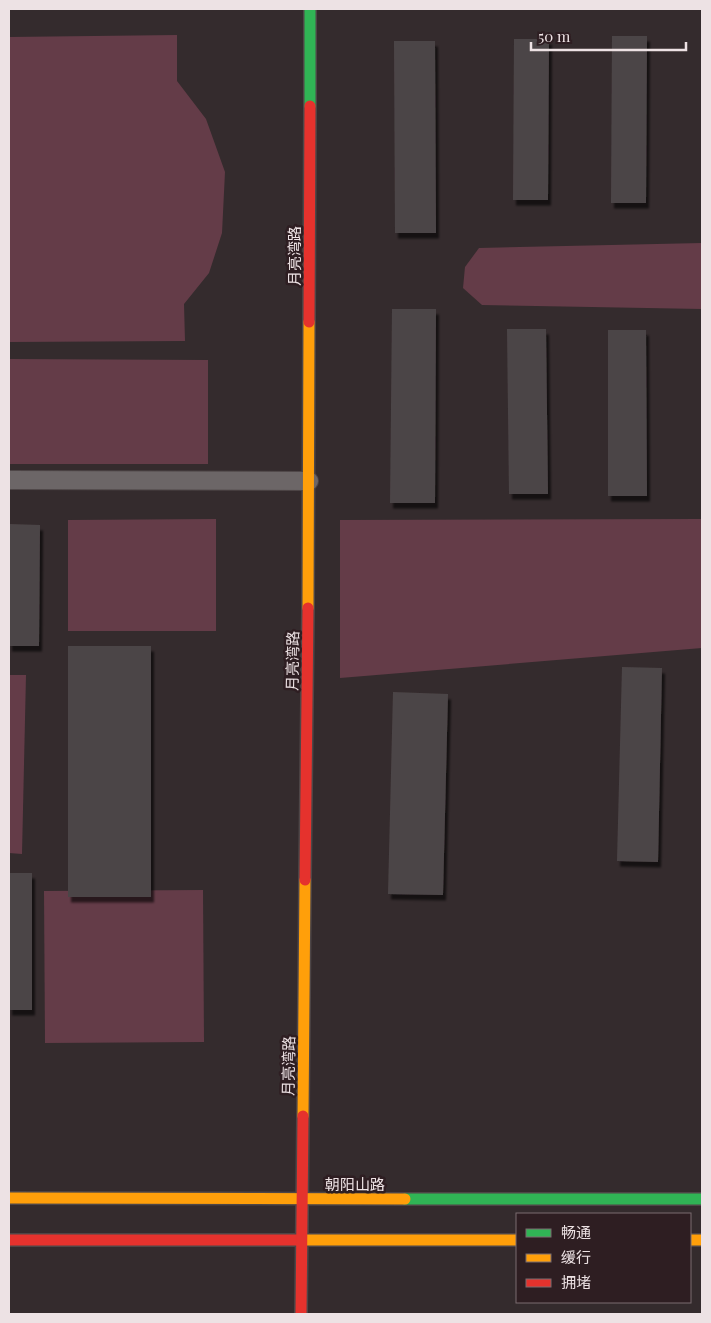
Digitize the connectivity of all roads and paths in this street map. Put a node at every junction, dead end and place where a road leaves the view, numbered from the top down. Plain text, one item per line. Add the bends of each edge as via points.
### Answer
1 (310, 9) edge
2 (9, 480) edge
3 (309, 481) junction
4 (9, 1198) edge
5 (302, 1199) junction
6 (702, 1199) edge
7 (9, 1240) edge
8 (516, 1240) edge
9 (301, 1241) junction
10 (301, 1314) edge

1 - 3 street, 月亮湾路
2 - 3 street
3 - 5 street, 月亮湾路
4 - 5 street, 朝阳山路
5 - 6 street, 朝阳山路
5 - 9 street, 月亮湾路
7 - 9 street
8 - 9 street
9 - 10 street, 月亮湾路

